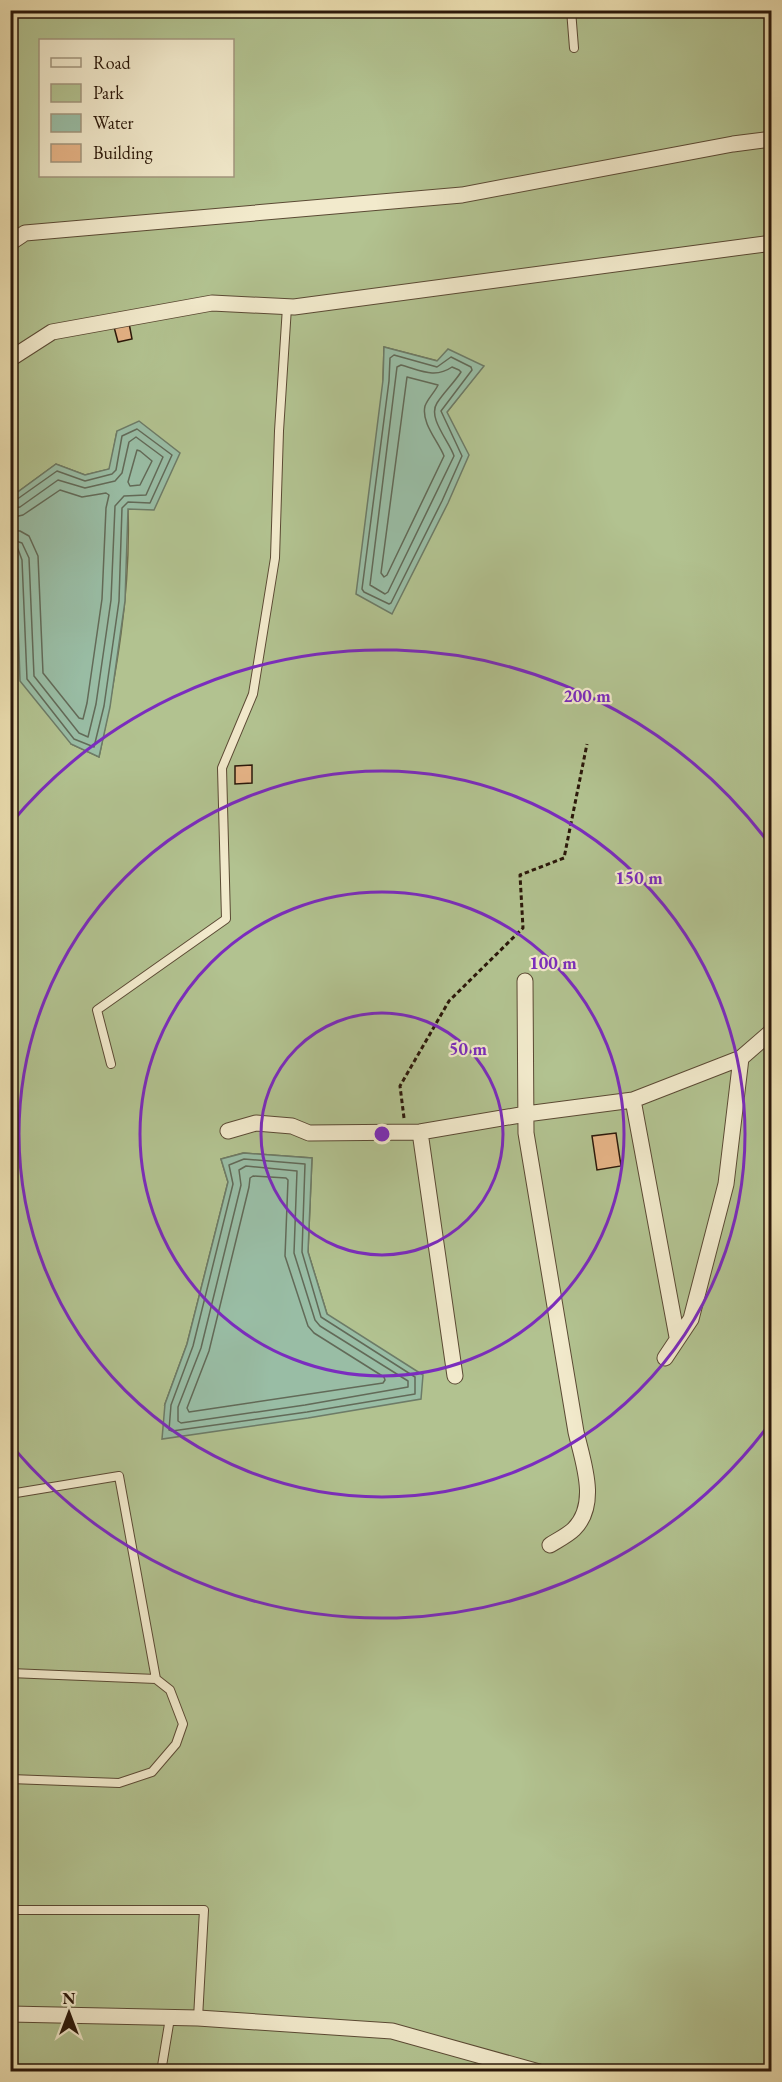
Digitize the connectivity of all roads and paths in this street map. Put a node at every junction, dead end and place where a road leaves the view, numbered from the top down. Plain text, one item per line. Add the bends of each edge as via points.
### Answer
1 (571, 10) edge
2 (574, 48) dead end
3 (771, 139) edge
4 (10, 243) edge
5 (771, 243) edge
6 (287, 307) junction
7 (10, 359) edge
8 (587, 744) dead end
9 (525, 981) dead end
10 (771, 1031) edge
11 (741, 1058) junction
12 (111, 1064) dead end
13 (633, 1100) junction
14 (526, 1114) junction
15 (228, 1131) dead end
16 (413, 1132) junction
17 (677, 1337) junction
18 (665, 1359) dead end
19 (455, 1376) dead end
20 (10, 1494) edge
21 (550, 1545) dead end
22 (10, 1673) edge
23 (156, 1679) junction
24 (10, 1779) edge
25 (10, 1910) edge
26 (10, 2014) edge
27 (170, 2018) junction
28 (198, 2018) junction
29 (161, 2072) edge
30 (540, 2072) edge

1 - 2 lane
3 - 4 street via 462,195 25,233
5 - 6 street
6 - 7 street via 212,303 52,333
6 - 12 lane via 275,558 254,694 222,768 226,919 97,1010
8 - 16 path via 564,858 520,875 523,928 449,1001 400,1086
9 - 14 street
10 - 11 street
11 - 13 street
11 - 17 street via 726,1184 691,1319
13 - 14 street
13 - 17 street
14 - 16 street
14 - 21 street via 572,1409 586,1471 588,1506 575,1529
15 - 16 street via 256,1123 292,1126 309,1133
16 - 19 street
17 - 18 street
20 - 23 lane via 119,1476
22 - 23 lane
23 - 24 lane via 170,1690 183,1724 176,1744 152,1772 119,1783
25 - 28 lane via 204,1910
26 - 27 street
27 - 28 street
27 - 29 lane
28 - 30 street via 392,2031

